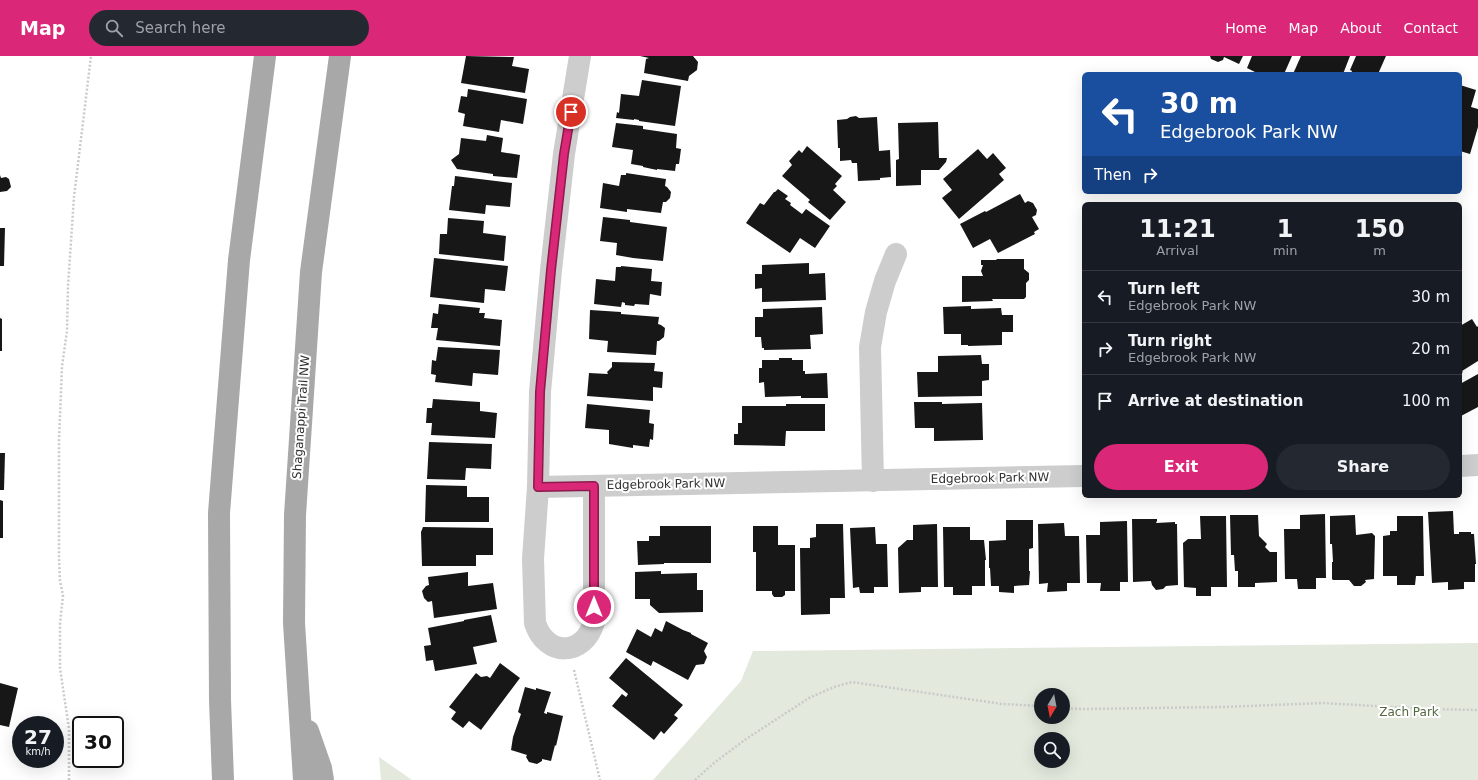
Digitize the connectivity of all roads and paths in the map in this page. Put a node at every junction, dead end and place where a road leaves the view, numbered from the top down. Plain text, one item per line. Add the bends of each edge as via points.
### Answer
1 (92, 56) edge
2 (265, 56) edge
3 (340, 56) edge
4 (580, 56) edge
5 (896, 254) dead end
6 (1478, 465) edge
7 (1462, 466) edge
8 (1082, 476) edge
9 (873, 481) junction
10 (594, 486) junction
11 (538, 487) junction
12 (568, 648) junction
13 (1034, 706) edge
14 (300, 708) junction
15 (1070, 708) edge
16 (1478, 710) edge
17 (68, 780) edge
18 (223, 780) edge
19 (304, 780) edge
20 (322, 780) edge
21 (600, 780) edge
22 (695, 780) edge

1 - 17 path via 74,197 59,441 59,558 63,595 60,668 69,729
2 - 18 main road via 239,260 219,513
3 - 14 main road, Shaganappi Trail NW via 311,272 295,515 294,623
4 - 11 street via 564,154 551,270 540,392
5 - 9 street via 876,312 870,347
6 - 7 street
8 - 9 street, Edgebrook Park NW
9 - 10 street, Edgebrook Park NW
10 - 11 street, Edgebrook Park NW
10 - 12 street via 594,622 592,632 586,640 578,646
11 - 12 street via 533,559 534,623 543,639 550,645
12 - 21 path
13 - 22 path via 1002,704 852,682 809,698 746,739
14 - 19 main road, Shaganappi Trail NW
14 - 20 main road via 321,768
15 - 16 path via 1323,703

